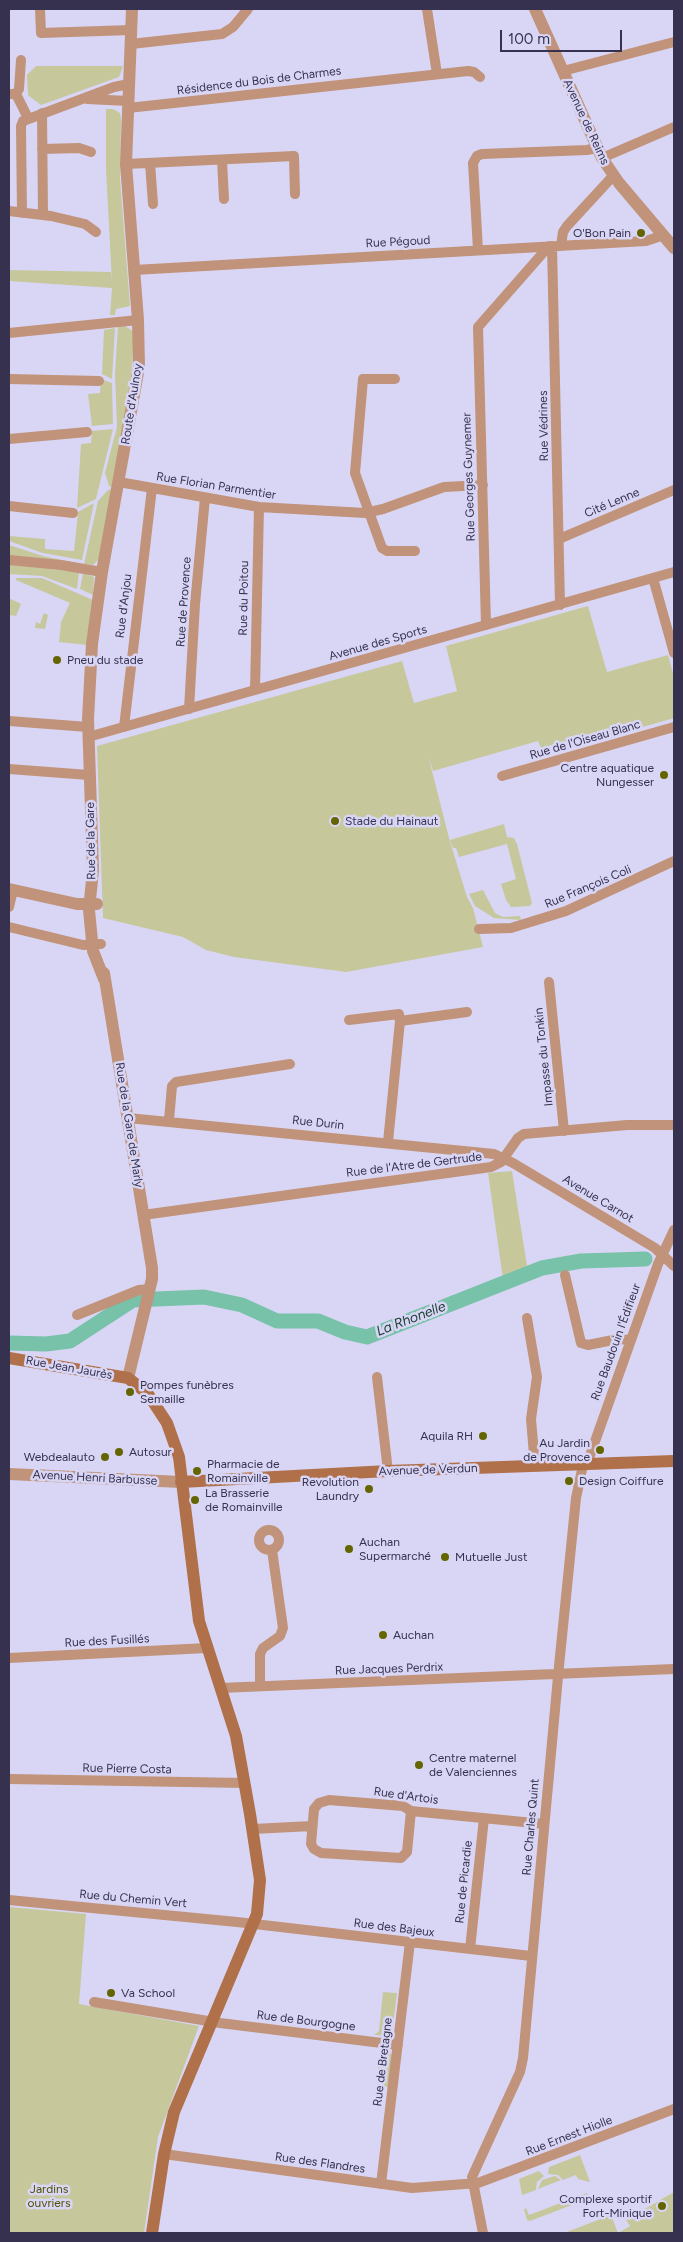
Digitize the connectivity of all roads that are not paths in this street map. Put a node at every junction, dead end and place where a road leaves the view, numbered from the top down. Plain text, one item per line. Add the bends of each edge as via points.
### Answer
1 (40, 9) edge
2 (132, 9) edge
3 (248, 9) edge
4 (427, 9) edge
5 (535, 9) edge
6 (131, 30) junction
7 (674, 42) edge
8 (131, 44) junction
9 (21, 60) dead end
10 (562, 71) junction
11 (437, 74) junction
12 (480, 77) dead end
13 (129, 84) junction
14 (13, 94) edge
15 (79, 100) junction
16 (128, 104) junction
17 (42, 113) junction
18 (28, 118) junction
19 (674, 128) edge
20 (42, 149) junction
21 (91, 152) dead end
22 (599, 153) junction
23 (222, 160) junction
24 (150, 163) junction
25 (126, 164) junction
26 (613, 176) junction
27 (295, 194) dead end
28 (224, 199) dead end
29 (153, 204) dead end
30 (9, 211) edge
31 (22, 213) junction
32 (43, 215) junction
33 (96, 232) dead end
34 (664, 235) junction
35 (554, 246) junction
36 (674, 248) edge
37 (478, 250) junction
38 (134, 270) junction
39 (138, 320) junction
40 (9, 333) edge
41 (9, 379) edge
42 (395, 379) dead end
43 (99, 381) dead end
44 (87, 432) dead end
45 (9, 439) edge
46 (119, 482) junction
47 (482, 485) junction
48 (152, 488) junction
49 (674, 490) edge
50 (205, 498) junction
51 (9, 506) edge
52 (259, 507) junction
53 (369, 512) junction
54 (73, 513) dead end
55 (559, 539) junction
56 (415, 551) dead end
57 (9, 560) edge
58 (102, 572) junction
59 (674, 572) edge
60 (653, 578) junction
61 (560, 604) junction
62 (486, 625) junction
63 (674, 653) edge
64 (255, 690) junction
65 (189, 709) junction
66 (9, 721) edge
67 (124, 727) junction
68 (674, 727) edge
69 (88, 732) junction
70 (9, 769) edge
71 (89, 775) junction
72 (502, 776) dead end
73 (674, 861) edge
74 (11, 889) edge
75 (9, 908) edge
76 (93, 910) junction
77 (9, 927) edge
78 (479, 929) dead end
79 (97, 945) junction
80 (549, 982) dead end
81 (467, 1012) dead end
82 (349, 1020) dead end
83 (400, 1021) junction
84 (290, 1064) dead end
85 (128, 1118) junction
86 (169, 1120) junction
87 (674, 1125) edge
88 (564, 1131) junction
89 (388, 1142) junction
90 (505, 1158) junction
91 (144, 1215) junction
92 (674, 1230) edge
93 (662, 1253) junction
94 (674, 1266) edge
95 (565, 1275) dead end
96 (149, 1291) junction
97 (77, 1315) dead end
98 (526, 1318) dead end
99 (630, 1340) junction
100 (9, 1358) edge
101 (376, 1377) dead end
102 (128, 1378) junction
103 (674, 1461) edge
104 (585, 1464) junction
105 (535, 1466) junction
106 (388, 1471) junction
107 (9, 1474) edge
108 (181, 1482) junction
109 (272, 1550) dead end
110 (207, 1648) junction
111 (9, 1658) edge
112 (674, 1669) edge
113 (558, 1674) junction
114 (260, 1686) junction
115 (220, 1688) junction
116 (9, 1779) edge
117 (245, 1783) junction
118 (411, 1811) junction
119 (484, 1818) junction
120 (544, 1824) junction
121 (312, 1826) junction
122 (252, 1829) junction
123 (9, 1900) edge
124 (255, 1924) junction
125 (410, 1942) junction
126 (470, 1949) junction
127 (531, 1956) junction
128 (94, 2002) dead end
129 (211, 2022) junction
130 (398, 2044) junction
131 (674, 2109) edge
132 (164, 2154) junction
133 (472, 2183) junction
134 (382, 2184) junction
135 (152, 2233) edge
136 (483, 2233) edge

1 - 6 street via 41,33
2 - 6 street, Route d'Aulnoy
3 - 8 street via 233,27 222,34
4 - 11 street
5 - 10 street, Avenue de Reims
6 - 8 street, Route d'Aulnoy
7 - 10 street
8 - 13 street, Route d'Aulnoy
9 - 14 street via 20,81
10 - 22 street, Avenue de Reims
11 - 12 street, Résidence du Bois de Charmes via 468,70
11 - 16 street, Résidence du Bois de Charmes
13 - 15 street
13 - 16 street, Route d'Aulnoy
14 - 18 street
15 - 16 street, Résidence du Bois de Charmes
15 - 17 street
16 - 25 street, Route d'Aulnoy
17 - 18 street
17 - 20 street
18 - 31 street via 21,126
19 - 22 street
20 - 21 street via 79,148
20 - 32 street
22 - 26 street, Avenue de Reims
22 - 37 street via 587,150 477,156 473,163
23 - 24 street
23 - 27 street via 294,156
23 - 28 street
24 - 25 street
24 - 29 street
25 - 38 street, Route d'Aulnoy
26 - 34 street, Avenue de Reims
26 - 35 street via 567,226
30 - 31 street
31 - 32 street
32 - 33 street via 84,224
34 - 35 street, Rue Pégoud via 646,241
34 - 36 street, Avenue de Reims
35 - 37 street, Rue Pégoud
35 - 47 street, Rue Georges Guynemer via 478,327
35 - 55 street, Rue Védrines
37 - 38 street, Rue Pégoud
38 - 39 street, Route d'Aulnoy
39 - 40 street
39 - 46 street, Route d'Aulnoy via 139,375
41 - 43 street
42 - 53 street via 363,379 355,468
44 - 45 street
46 - 48 street, Rue Florian Parmentier
46 - 58 street, Route d'Aulnoy
47 - 53 street, Rue Florian Parmentier via 444,487
47 - 62 street, Rue Georges Guynemer
48 - 50 street, Rue Florian Parmentier
48 - 67 street, Rue d'Anjou
49 - 55 street, Cité Lenne
50 - 52 street, Rue Florian Parmentier
50 - 65 street, Rue de Provence
51 - 54 street
52 - 53 street, Rue Florian Parmentier
52 - 64 street, Rue du Poitou
53 - 56 street via 383,550
55 - 61 street, Rue Védrines
57 - 58 street
58 - 69 street, Route d'Aulnoy via 92,644
59 - 60 street, Avenue des Sports
60 - 61 street, Avenue des Sports
60 - 63 street
61 - 62 street, Avenue des Sports
62 - 64 street, Avenue des Sports
64 - 65 street, Avenue des Sports
65 - 67 street, Avenue des Sports
66 - 69 street, Avenue des Sports
67 - 69 street, Avenue des Sports
68 - 72 street, Rue de l'Oiseau Blanc
69 - 71 street, Rue de la Gare
70 - 71 street
71 - 76 street, Rue de la Gare
73 - 78 street, Rue François Coli via 561,913 511,928
74 - 75 street
74 - 76 street via 36,896 53,906
76 - 79 street
77 - 79 street via 83,945
79 - 85 street, Rue de la Gare de Marly
80 - 88 street, Impasse du Tonkin
81 - 83 street
82 - 83 street via 399,1014
83 - 89 street
84 - 86 street via 176,1082 172,1086
85 - 86 street, Rue Durin
85 - 91 street, Rue de la Gare de Marly
86 - 89 street, Rue Durin
87 - 88 street, Rue de l'Atre de Gertrude via 627,1125
88 - 90 street, Rue de l'Atre de Gertrude via 522,1135
89 - 90 street, Rue Durin via 489,1153
90 - 91 street, Rue de l'Atre de Gertrude via 491,1168
90 - 93 street, Avenue Carnot
91 - 96 street, Rue de la Gare de Marly via 152,1268
92 - 93 street, Rue Baudouin l'Édifieur
93 - 94 street, Avenue Carnot
93 - 99 street, Rue Baudouin l'Édifieur
95 - 99 street via 581,1343 588,1345 618,1338
96 - 97 street via 139,1290
96 - 102 street, Rue de la Gare de Marly
98 - 105 street via 537,1377 532,1419
99 - 104 street, Rue Baudouin l'Édifieur
100 - 102 main road, Rue Jean Jaurès
101 - 106 street
102 - 108 main road via 153,1400 167,1423 178,1451
103 - 104 main road, Avenue de Verdun
104 - 105 main road, Avenue de Verdun
104 - 113 street, Rue Charles Quint via 576,1498
105 - 106 main road, Avenue de Verdun
106 - 108 main road, Avenue de Verdun
107 - 108 street, Avenue Henri Barbusse
108 - 110 main road via 197,1607
109 - 114 street via 283,1628 280,1636 260,1654
110 - 111 street, Rue des Fusillés
110 - 115 main road
112 - 113 street, Rue Jacques Perdrix
113 - 114 street, Rue Jacques Perdrix
113 - 120 street, Rue Charles Quint
114 - 115 street, Rue Jacques Perdrix
115 - 117 main road via 236,1736
116 - 117 street, Rue Pierre Costa
117 - 122 main road
118 - 119 street, Rue d'Artois
118 - 121 street, Rue d'Artois via 403,1806 326,1801 315,1807
118 - 121 street via 407,1852 398,1859 318,1852 311,1844
119 - 120 street, Rue d'Artois
119 - 126 street, Rue de Picardie
120 - 127 street, Rue Charles Quint
121 - 122 street
122 - 124 main road via 260,1886
123 - 124 street, Rue du Chemin Vert
124 - 125 street, Rue des Bajeux
124 - 129 main road
125 - 126 street, Rue des Bajeux
125 - 130 street, Rue de Bretagne
126 - 127 street, Rue des Bajeux
127 - 133 street, Rue Charles Quint via 522,2063 473,2172
128 - 129 street, Rue de Bourgogne
129 - 130 street, Rue de Bourgogne
129 - 132 main road via 179,2099
130 - 134 street, Rue de Bretagne
131 - 133 street, Rue Ernest Hiolle via 482,2182
132 - 134 street, Rue des Flandres
132 - 135 main road
133 - 134 street, Rue des Flandres via 416,2188
133 - 136 street

